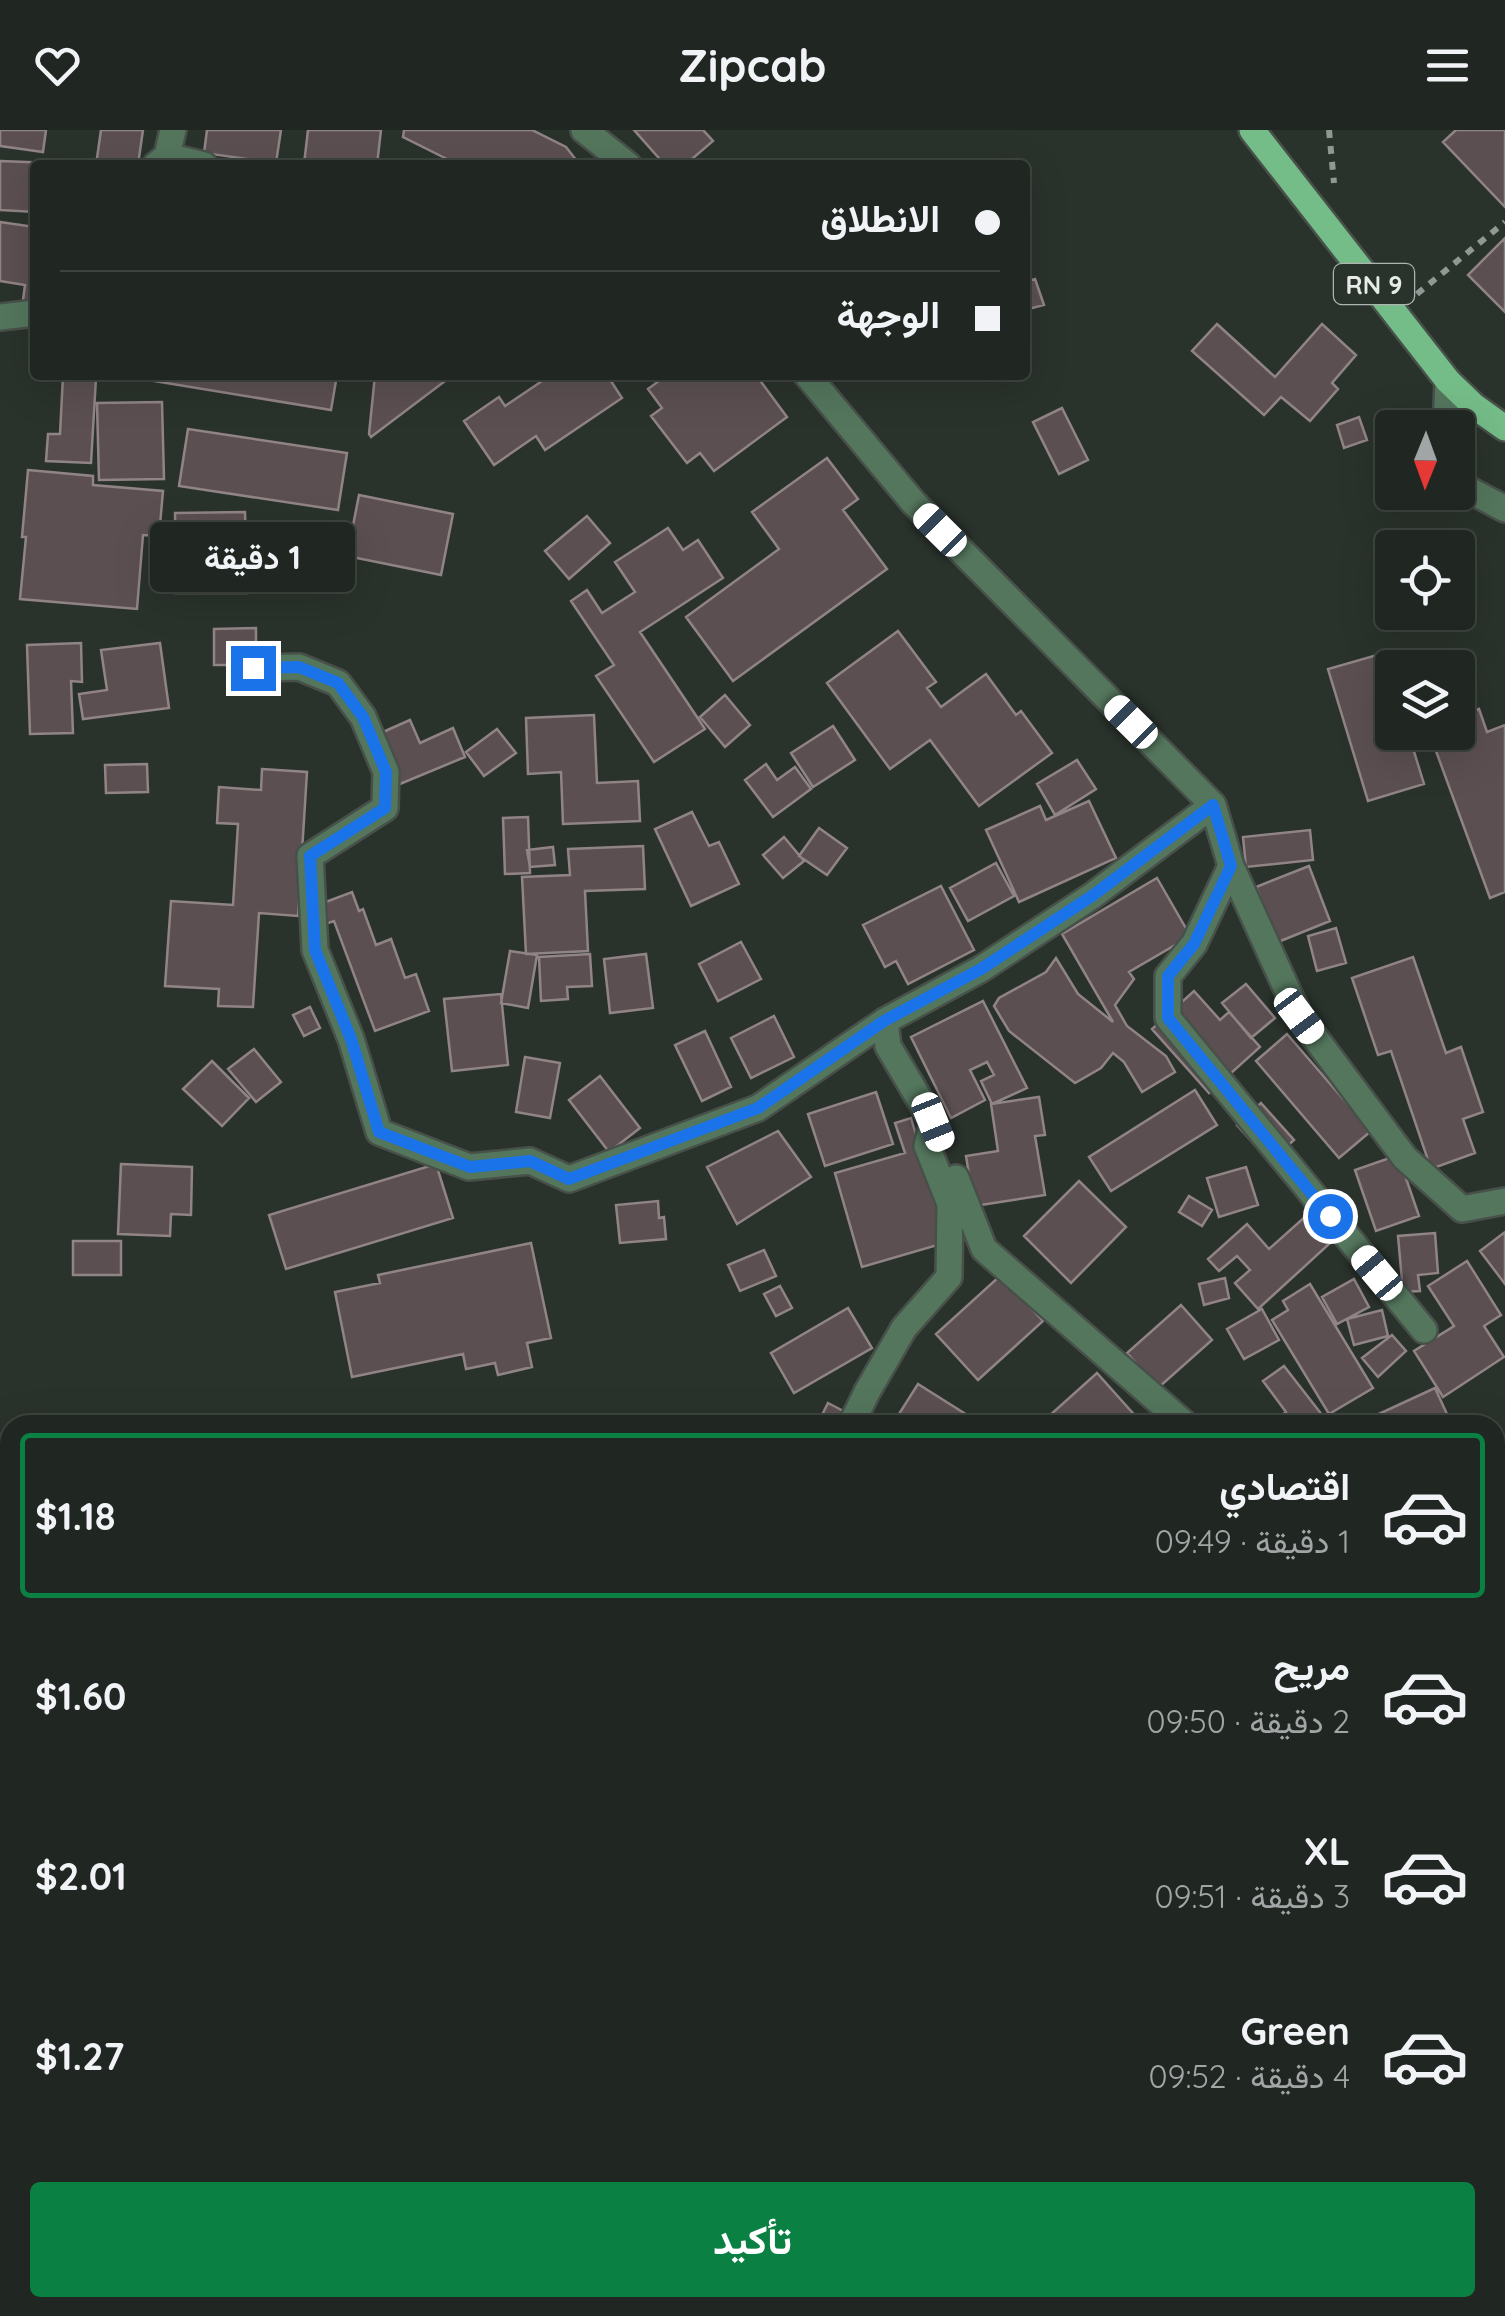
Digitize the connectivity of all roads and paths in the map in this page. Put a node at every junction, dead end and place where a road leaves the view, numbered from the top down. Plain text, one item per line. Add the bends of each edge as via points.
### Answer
1 (174, 130) edge
2 (584, 130) edge
3 (1252, 130) edge
4 (162, 160) edge
5 (622, 160) edge
6 (1505, 222) edge
7 (1423, 290) dead end
8 (30, 314) edge
9 (0, 317) edge
10 (811, 380) edge
11 (1448, 381) junction
12 (1447, 410) edge
13 (1505, 428) edge
14 (1475, 493) edge
15 (1505, 509) edge
16 (253, 668) dead end
17 (1213, 805) junction
18 (1231, 866) junction
19 (884, 1021) junction
20 (933, 1122) junction
21 (1505, 1201) edge
22 (1424, 1330) dead end
23 (856, 1415) edge
24 (1175, 1415) edge

1 - 4 street
2 - 5 street
3 - 11 main road, RN 9
6 - 7 path
8 - 9 street
10 - 17 street via 913,502
11 - 12 street
11 - 13 main road, RN 9
14 - 15 street
16 - 19 street via 299,667 338,683 363,717 386,772 385,808 310,856 315,950 379,1132 470,1167 530,1161 569,1179 758,1108
17 - 18 street
17 - 19 street via 981,969
18 - 21 street via 1299,1016 1405,1158 1462,1209
18 - 22 street via 1194,944 1168,976 1168,1018
19 - 20 street via 888,1046
20 - 23 street via 927,1146 950,1204 950,1277 904,1328
20 - 24 street via 984,1248

